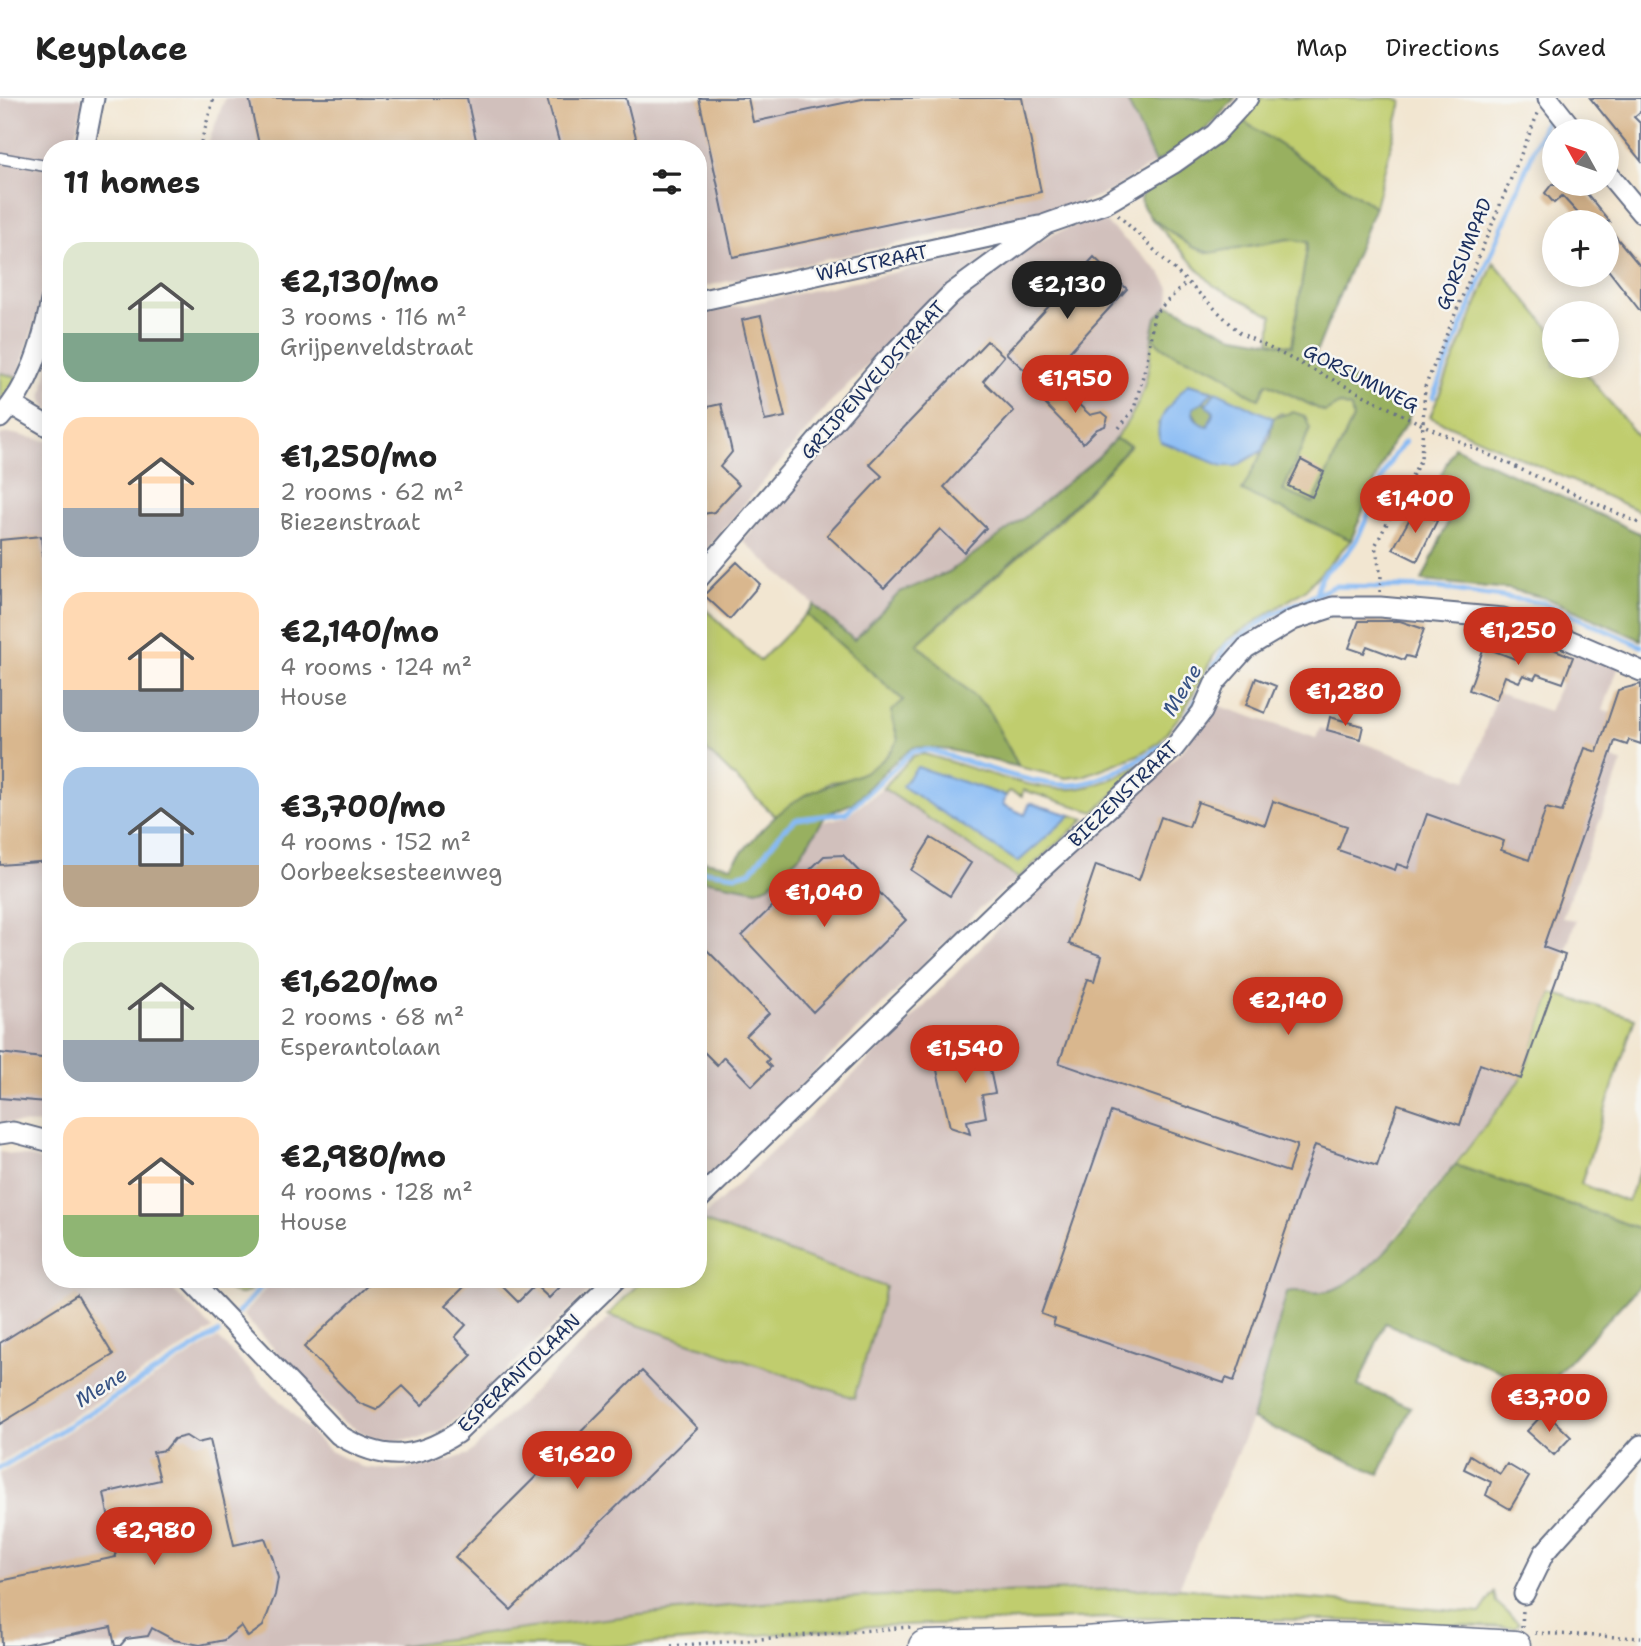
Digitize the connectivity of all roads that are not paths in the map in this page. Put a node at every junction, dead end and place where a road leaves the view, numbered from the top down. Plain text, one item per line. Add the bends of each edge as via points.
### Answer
1 (94, 98) edge
2 (1248, 98) edge
3 (1543, 104) edge
4 (1560, 119) edge
5 (86, 140) edge
6 (0, 158) edge
7 (42, 165) edge
8 (1619, 187) edge
9 (1641, 213) edge
10 (1046, 224) junction
11 (707, 299) edge
12 (42, 343) edge
13 (6, 412) edge
14 (42, 425) edge
15 (707, 569) edge
16 (1641, 671) edge
17 (0, 1133) edge
18 (42, 1140) edge
19 (707, 1191) edge
20 (199, 1288) edge
21 (607, 1288) edge
22 (1641, 1445) edge
23 (1524, 1594) dead end
24 (1524, 1639) edge
25 (1084, 1642) junction
26 (924, 1646) edge
27 (1127, 1646) edge

1 - 5 street
2 - 10 street, GRIJPENVELDSTRAAT via 1214,134 1106,203
3 - 4 street
6 - 7 lane
8 - 9 street
10 - 11 street, WALSTRAAT
10 - 15 street, GRIJPENVELDSTRAAT via 942,302 886,360
12 - 13 street
13 - 14 street
16 - 19 street, BIEZENSTRAAT via 1548,631 1503,618 1333,607 1293,620 1238,656 1174,748 1014,893
17 - 18 street
20 - 21 street, ESPERANTOLAAN via 339,1435 358,1447 402,1455 430,1450 457,1433
22 - 23 street via 1544,1553
24 - 25 main road via 1176,1636
25 - 26 main road
25 - 27 main road

